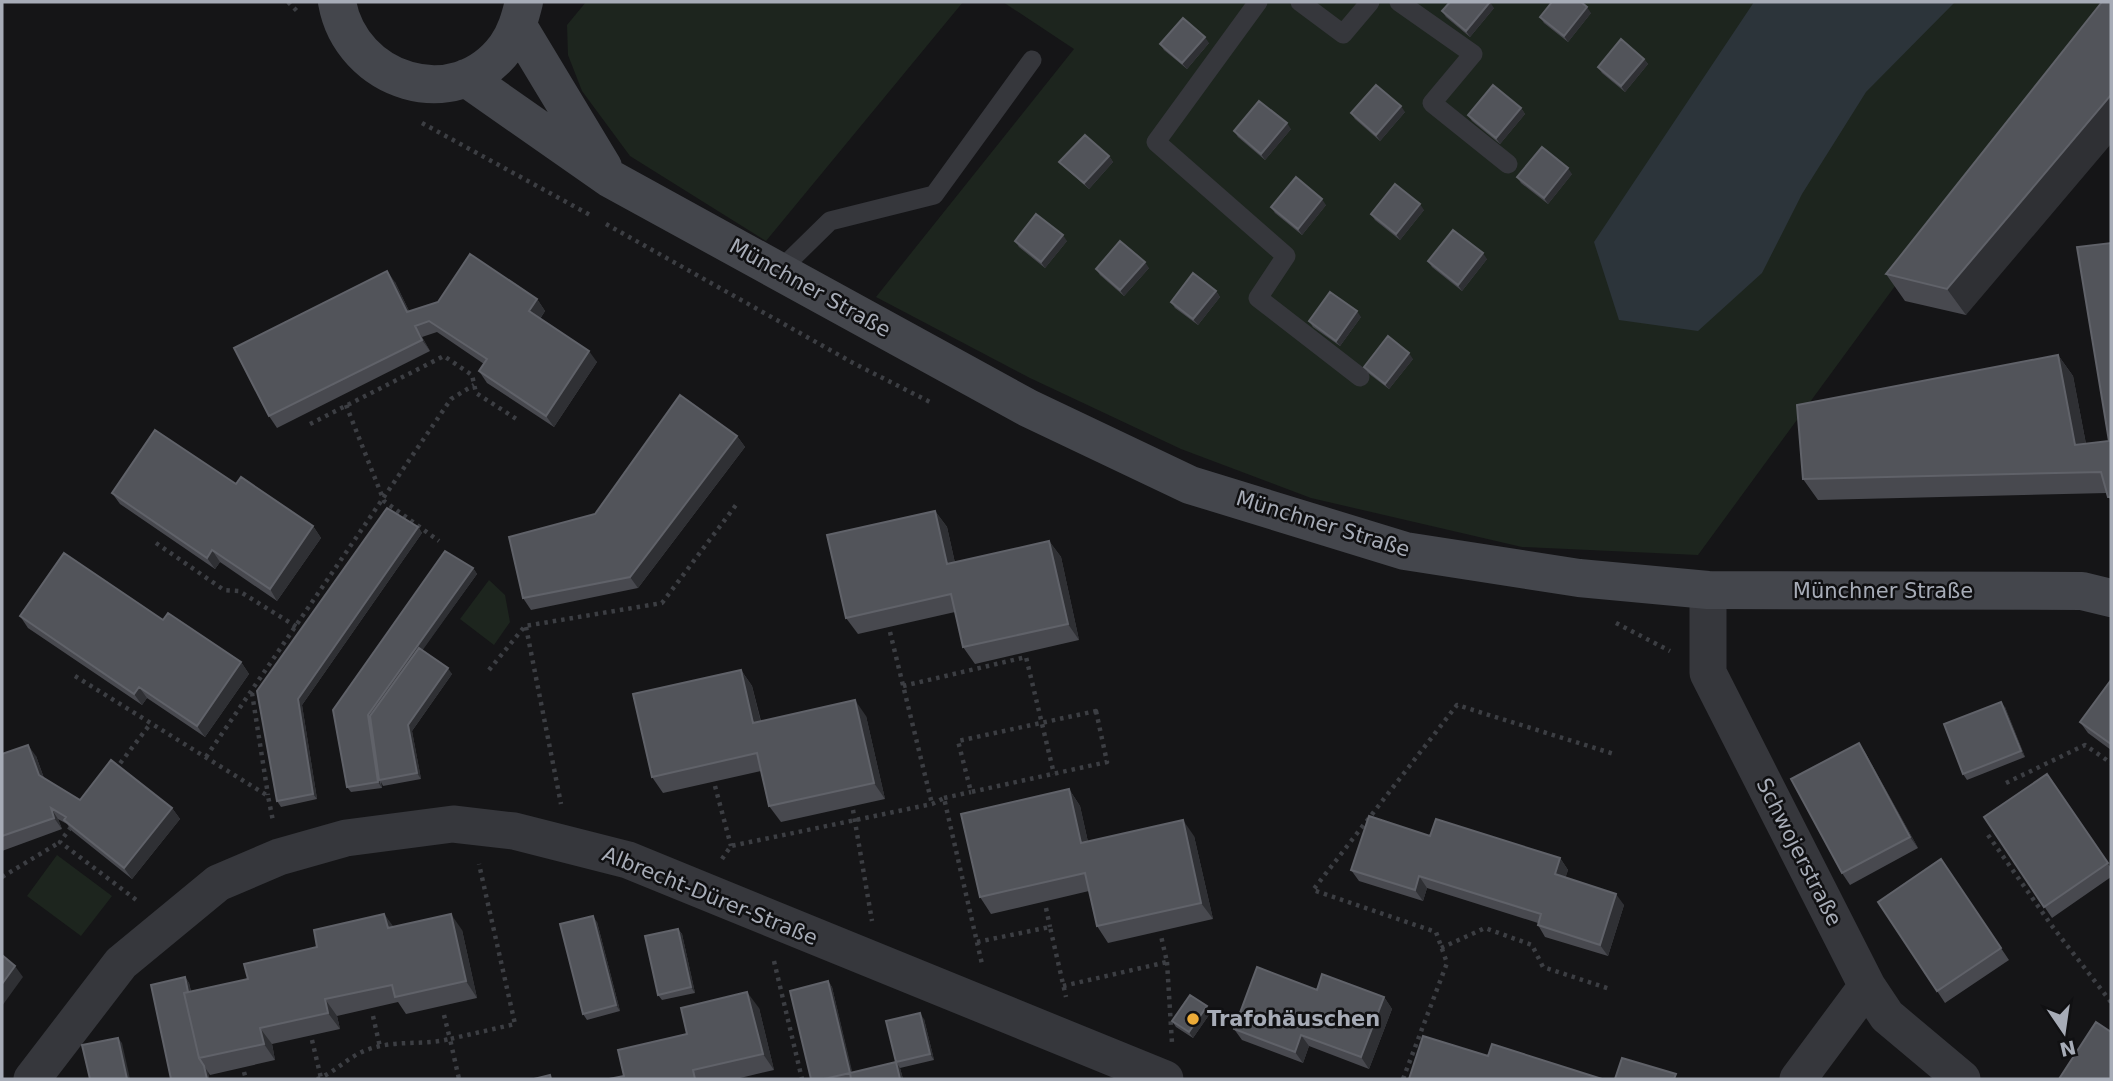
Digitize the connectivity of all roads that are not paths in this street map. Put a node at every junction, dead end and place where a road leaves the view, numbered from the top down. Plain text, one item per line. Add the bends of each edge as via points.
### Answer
1 (337, 2) edge
2 (1258, 2) edge
3 (1300, 2) edge
4 (1370, 2) edge
5 (1399, 2) edge
6 (521, 14) edge
7 (1032, 61) dead end
8 (466, 78) junction
9 (1508, 163) dead end
10 (610, 178) junction
11 (779, 271) junction
12 (1360, 377) dead end
13 (1708, 590) junction
14 (2111, 598) edge
15 (1867, 986) junction
16 (1157, 1071) edge
17 (33, 1079) edge
18 (1798, 1079) edge
19 (1962, 1079) edge

1 - 8 main road via 351,42 373,66 402,80 424,83
2 - 12 lane via 1156,142 1286,256 1258,298
3 - 4 lane via 1343,34
5 - 9 lane via 1473,54 1432,103
6 - 8 main road via 497,56
6 - 10 main road, Münchner Straße
7 - 11 lane via 934,195 830,221
8 - 10 main road, Münchner Straße
10 - 11 main road, Münchner Straße
11 - 13 main road, Münchner Straße via 1028,408 1190,485 1405,551 1579,578
13 - 14 main road, Münchner Straße via 2082,591
13 - 15 street, Schwojerstraße via 1708,673
15 - 18 street
15 - 19 street, Schwojerstraße via 1887,1016
16 - 17 street, Albrecht-Dürer-Straße via 1076,1045 628,860 569,843 453,824 346,838 279,857 218,883 121,963

